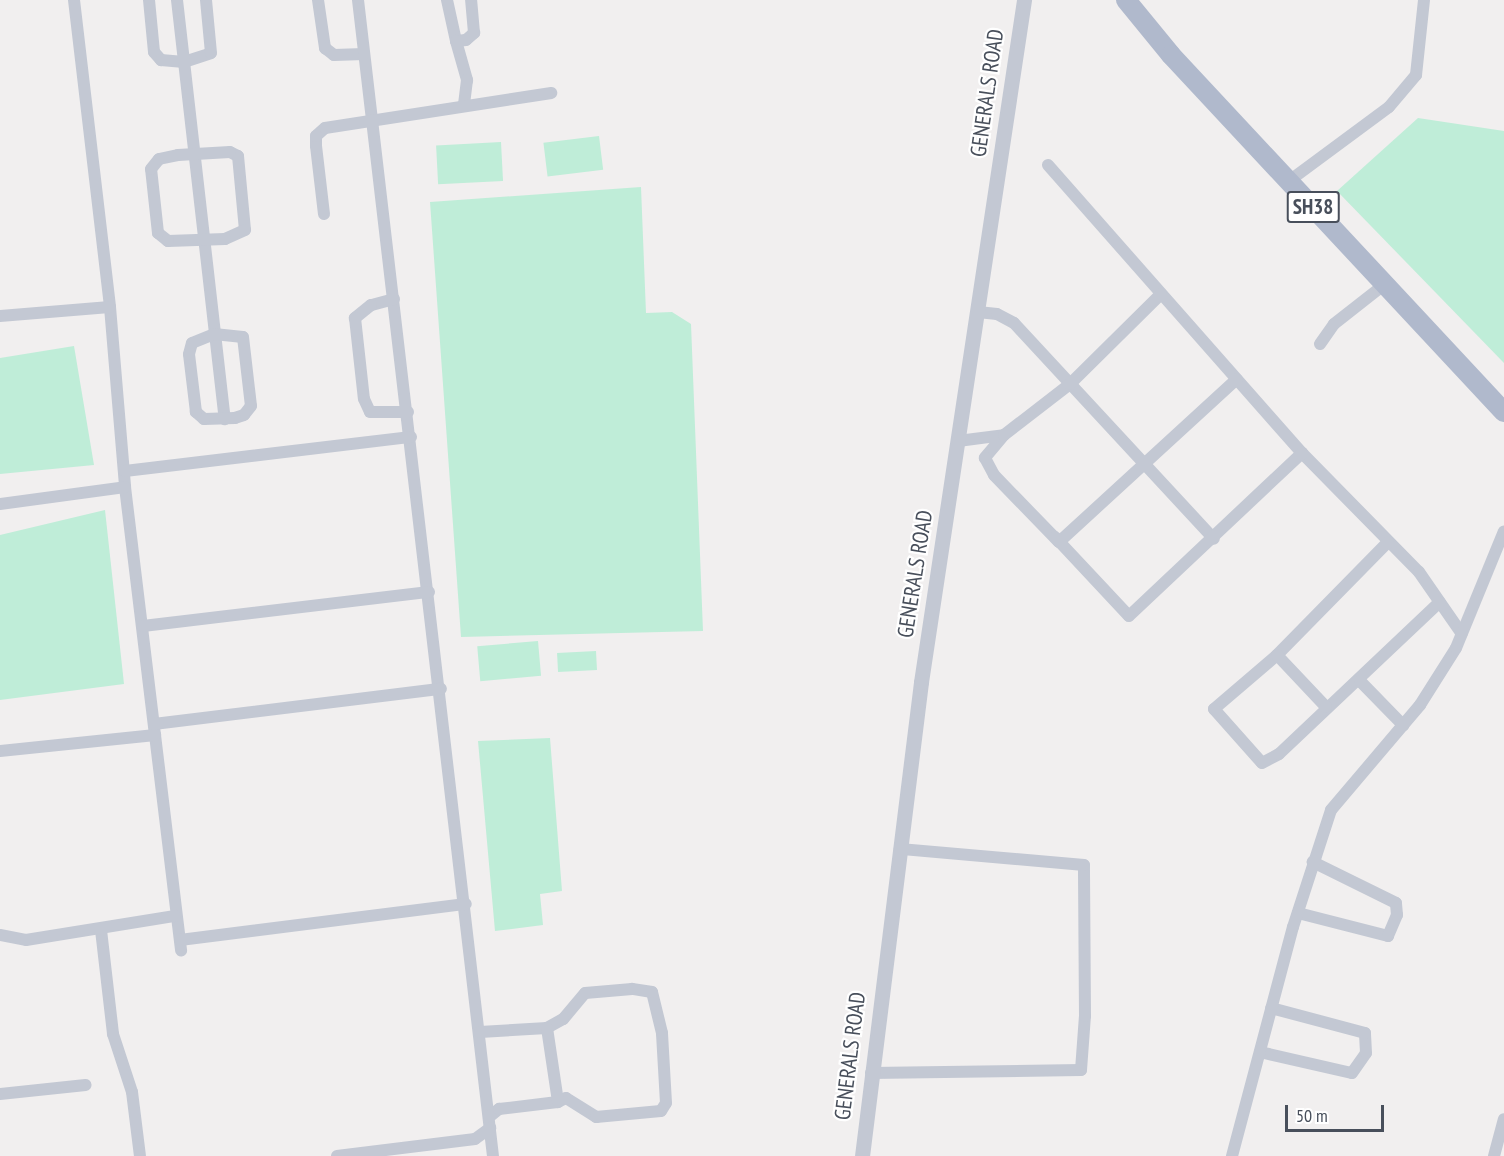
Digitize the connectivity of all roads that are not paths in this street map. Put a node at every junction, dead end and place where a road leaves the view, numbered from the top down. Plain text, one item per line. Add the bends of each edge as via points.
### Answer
1 (74, 0) edge
2 (149, 0) edge
3 (177, 0) edge
4 (206, 0) edge
5 (318, 0) edge
6 (358, 0) edge
7 (447, 0) edge
8 (471, 0) edge
9 (1024, 0) edge
10 (1126, 0) edge
11 (1424, 0) edge
12 (456, 40) junction
13 (364, 54) junction
14 (184, 62) junction
15 (551, 93) dead end
16 (464, 106) junction
17 (372, 118) junction
18 (194, 153) junction
19 (1048, 165) dead end
20 (1289, 181) junction
21 (324, 214) dead end
22 (203, 240) junction
23 (1385, 284) junction
24 (1161, 294) junction
25 (394, 299) junction
26 (110, 307) junction
27 (978, 312) junction
28 (0, 315) edge
29 (214, 334) junction
30 (1320, 344) dead end
31 (1237, 380) junction
32 (1070, 384) junction
33 (408, 412) junction
34 (1504, 412) edge
35 (225, 418) junction
36 (1004, 435) junction
37 (411, 437) junction
38 (958, 441) junction
39 (1302, 453) junction
40 (1145, 465) junction
41 (125, 471) junction
42 (125, 487) junction
43 (0, 504) edge
44 (1504, 531) edge
45 (1054, 536) junction
46 (1214, 539) junction
47 (1388, 542) junction
48 (429, 592) junction
49 (1440, 602) junction
50 (143, 626) junction
51 (1462, 634) junction
52 (1277, 654) junction
53 (1360, 681) junction
54 (441, 689) junction
55 (1326, 707) junction
56 (1403, 725) junction
57 (155, 730) junction
58 (0, 751) edge
59 (900, 849) junction
60 (1313, 862) junction
61 (466, 904) junction
62 (1298, 913) junction
63 (175, 916) junction
64 (101, 930) junction
65 (0, 935) edge
66 (1271, 1008) junction
67 (548, 1028) junction
68 (480, 1032) junction
69 (1260, 1052) junction
70 (871, 1073) junction
71 (86, 1085) dead end
72 (0, 1094) edge
73 (558, 1102) junction
74 (1504, 1119) edge
75 (490, 1123) junction
76 (430, 1150) edge
77 (140, 1156) edge
78 (337, 1156) edge
79 (494, 1156) edge
80 (862, 1156) edge
81 (1232, 1156) edge
82 (1494, 1156) edge

1 - 26 street
2 - 14 street via 154,52 161,60
3 - 14 street
4 - 14 street via 211,53
5 - 13 street via 325,48 334,55
6 - 13 street
7 - 12 street
8 - 12 street via 474,33 466,40
9 - 27 street, GENERALS ROAD
10 - 20 main road, SH38
11 - 20 street via 1416,75 1389,108
12 - 16 street via 467,80
13 - 17 street
14 - 18 street
15 - 16 street
16 - 17 street
17 - 21 street via 325,128 316,136
17 - 25 street
18 - 22 street
18 - 22 street via 159,159 151,169 154,204 158,233 168,242
18 - 22 street via 230,152 238,156 245,230 225,239
19 - 24 street
20 - 23 main road, SH38
22 - 29 street
23 - 30 street via 1334,324
23 - 34 main road, SH38
24 - 31 street
24 - 32 street
25 - 33 street
25 - 33 street via 371,304 355,318 364,399 370,412
26 - 28 street
26 - 41 street
27 - 32 street via 997,314 1014,323
27 - 38 street, GENERALS ROAD
29 - 35 street
29 - 35 street via 192,343 189,354 196,412 204,419
29 - 35 street via 243,337 251,406 244,415
31 - 39 street
31 - 40 street
32 - 36 street
32 - 40 street
33 - 37 street
36 - 38 street
36 - 45 street via 985,458 994,475
37 - 41 street
37 - 48 street
38 - 59 street, GENERALS ROAD
39 - 46 street
39 - 47 street
40 - 45 street via 1059,542
40 - 46 street
41 - 42 street
42 - 43 street
42 - 50 street
44 - 51 street
45 - 46 street via 1129,616
47 - 49 street via 1419,572
47 - 52 street
48 - 50 street
48 - 54 street
49 - 51 street
49 - 53 street
50 - 57 street
51 - 56 street via 1420,705
52 - 55 street
52 - 55 street via 1214,709 1262,763 1279,754
53 - 55 street
53 - 56 street
54 - 57 street
54 - 61 street
56 - 60 street via 1331,810
57 - 58 street
57 - 63 street
59 - 70 street, GENERALS ROAD
59 - 70 street via 1084,865 1085,1016 1081,1070
60 - 62 street
60 - 62 street via 1396,903 1397,915 1388,936
61 - 63 street via 180,946
61 - 68 street
62 - 66 street
63 - 64 street
64 - 65 street via 26,940
64 - 77 street via 113,1034 132,1092
66 - 69 street
66 - 69 street via 1365,1033 1366,1053 1352,1073
67 - 68 street
67 - 73 street
67 - 73 street via 563,1019 585,993 632,989 652,992 656,998 665,1074 666,1103 661,1111 596,1118 566,1098
68 - 75 street
69 - 81 street
70 - 80 street, GENERALS ROAD
71 - 72 street
73 - 75 street via 499,1109
74 - 82 street
75 - 76 street via 475,1139
75 - 79 street
76 - 78 street

